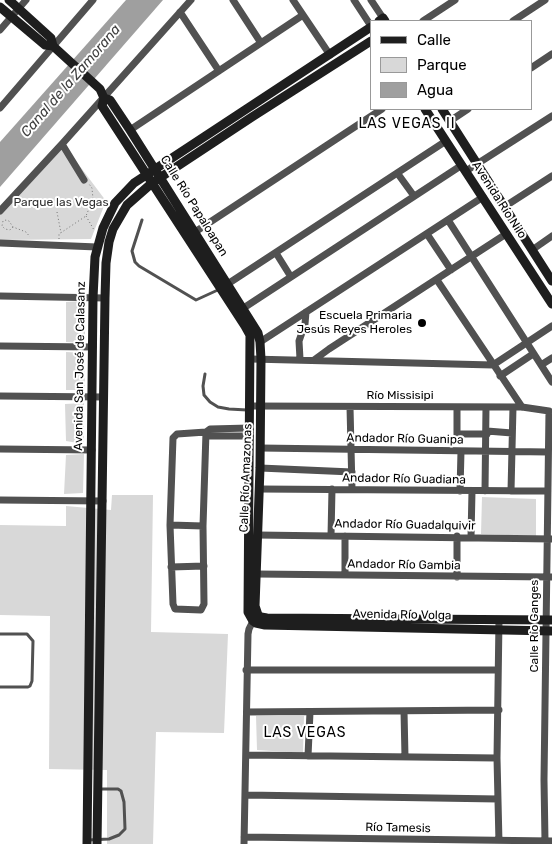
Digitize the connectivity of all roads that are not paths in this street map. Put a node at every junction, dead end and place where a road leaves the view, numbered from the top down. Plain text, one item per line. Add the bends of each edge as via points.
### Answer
1 (9, 0) edge
2 (26, 0) edge
3 (92, 0) edge
4 (191, 0) edge
5 (233, 0) edge
6 (293, 0) edge
7 (354, 0) edge
8 (371, 0) edge
9 (455, 0) edge
10 (545, 0) edge
11 (0, 7) edge
12 (18, 8) junction
13 (180, 12) junction
14 (303, 15) junction
15 (12, 17) junction
16 (382, 20) edge
17 (425, 20) edge
18 (515, 20) edge
19 (370, 24) edge
20 (370, 27) edge
21 (0, 30) edge
22 (370, 42) edge
23 (261, 43) junction
24 (53, 46) junction
25 (552, 54) edge
26 (330, 55) junction
27 (532, 67) edge
28 (219, 71) junction
29 (104, 98) junction
30 (0, 108) edge
31 (380, 110) edge
32 (426, 110) edge
33 (443, 110) edge
34 (466, 110) edge
35 (552, 116) edge
36 (450, 121) junction
37 (130, 130) junction
38 (446, 141) junction
39 (62, 144) junction
40 (477, 164) junction
41 (155, 168) junction
42 (464, 168) junction
43 (146, 174) junction
44 (398, 174) junction
45 (552, 176) edge
46 (160, 177) junction
47 (84, 180) road end
48 (152, 183) junction
49 (414, 196) junction
50 (483, 197) junction
51 (504, 207) junction
52 (0, 211) edge
53 (142, 220) dead end
54 (448, 220) junction
55 (195, 232) junction
56 (427, 234) junction
57 (506, 234) junction
58 (552, 236) edge
59 (0, 244) edge
60 (94, 247) junction
61 (532, 250) junction
62 (276, 254) junction
63 (470, 258) junction
64 (451, 270) junction
65 (291, 276) junction
66 (437, 280) junction
67 (552, 281) edge
68 (224, 286) junction
69 (0, 296) edge
70 (93, 298) junction
71 (104, 298) junction
72 (552, 304) edge
73 (239, 310) junction
74 (306, 312) junction
75 (552, 326) edge
76 (256, 337) junction
77 (526, 343) junction
78 (0, 346) edge
79 (92, 347) junction
80 (533, 354) junction
81 (552, 358) edge
82 (251, 359) junction
83 (261, 359) junction
84 (300, 359) junction
85 (314, 360) junction
86 (493, 365) junction
87 (541, 365) junction
88 (205, 374) dead end
89 (500, 376) junction
90 (552, 382) edge
91 (0, 396) edge
92 (92, 396) junction
93 (104, 397) junction
94 (261, 406) junction
95 (350, 407) junction
96 (457, 407) junction
97 (486, 407) junction
98 (513, 407) junction
99 (522, 407) junction
100 (250, 408) junction
101 (551, 410) edge
102 (206, 432) junction
103 (250, 432) junction
104 (512, 432) junction
105 (487, 433) junction
106 (260, 448) junction
107 (0, 449) edge
108 (92, 450) junction
109 (352, 450) junction
110 (460, 451) junction
111 (487, 452) junction
112 (512, 452) junction
113 (548, 452) junction
114 (260, 468) junction
115 (352, 472) junction
116 (259, 489) junction
117 (332, 489) junction
118 (352, 490) junction
119 (460, 491) junction
120 (472, 491) junction
121 (485, 491) junction
122 (511, 491) junction
123 (548, 491) junction
124 (0, 500) edge
125 (91, 501) junction
126 (103, 501) junction
127 (254, 501) junction
128 (170, 525) junction
129 (203, 526) junction
130 (257, 535) junction
131 (331, 536) junction
132 (345, 536) junction
133 (458, 536) junction
134 (472, 537) junction
135 (550, 539) edge
136 (204, 566) junction
137 (171, 567) junction
138 (256, 574) junction
139 (345, 575) junction
140 (457, 577) junction
141 (549, 577) edge
142 (90, 605) junction
143 (101, 605) junction
144 (255, 618) junction
145 (549, 620) edge
146 (499, 625) junction
147 (549, 631) edge
148 (0, 634) edge
149 (246, 670) junction
150 (498, 670) junction
151 (0, 687) edge
152 (549, 691) edge
153 (499, 710) junction
154 (404, 711) junction
155 (247, 712) junction
156 (310, 712) junction
157 (246, 755) junction
158 (308, 756) junction
159 (405, 757) junction
160 (497, 758) junction
161 (548, 780) edge
162 (98, 789) junction
163 (88, 790) junction
164 (246, 795) junction
165 (498, 799) junction
166 (244, 840) edge
167 (548, 841) edge
168 (87, 842) edge
169 (97, 842) edge
170 (499, 842) edge

1 - 12 street, Calle Río Papaloapan
2 - 12 street
3 - 24 street
4 - 13 street
5 - 23 street
6 - 14 street
7 - 19 street
8 - 16 street
9 - 17 street
10 - 18 street
11 - 15 street, Calle Río Papaloapan
12 - 15 street
12 - 24 street, Calle Río Papaloapan via 51,38
13 - 28 street
13 - 29 street
14 - 23 street
14 - 26 street
15 - 21 street
15 - 24 street, Calle Río Papaloapan via 44,45
20 - 26 street, Avenida San José de Calasanz
22 - 46 street, Avenida San José de Calasanz
23 - 28 street
24 - 29 street, Calle Río Papaloapan via 94,82
24 - 30 street
25 - 27 street
26 - 41 street, Avenida San José de Calasanz
28 - 37 street
29 - 37 street, Calle Río Papaloapan via 110,100
29 - 39 street
29 - 43 street, Calle Río Papaloapan via 102,106
31 - 55 street
32 - 38 street, Avenida Río Nilo
33 - 36 street, Avenida Río Nilo
34 - 36 street
35 - 40 street
36 - 40 street, Avenida Río Nilo
37 - 41 street, Calle Río Papaloapan
38 - 42 street, Avenida Río Nilo
38 - 44 street
39 - 47 street
39 - 52 street
40 - 42 street
40 - 51 street, Avenida Río Nilo
41 - 43 street, Avenida San José de Calasanz
41 - 46 street, Calle Río Papaloapan
42 - 49 street
42 - 50 street, Avenida Río Nilo
43 - 48 street, Calle Río Papaloapan
43 - 60 street, Avenida San José de Calasanz via 115,203
44 - 49 street
44 - 62 street
45 - 51 street
46 - 48 street, Avenida San José de Calasanz
46 - 55 street, Calle Río Papaloapan
48 - 68 street, Calle Río Papaloapan
48 - 71 street, Avenida San José de Calasanz via 127,205 113,229 106,253
49 - 65 street
50 - 54 street
50 - 57 street, Avenida Río Nilo
51 - 61 street, Avenida Río Nilo
53 - 68 lane via 132,251 139,266 196,300
54 - 56 street
54 - 63 street
55 - 68 street, Calle Río Papaloapan
56 - 64 street
56 - 74 street
57 - 63 street
57 - 72 street, Avenida Río Nilo
58 - 61 street
59 - 60 street
60 - 70 street, Avenida San José de Calasanz
61 - 67 street, Avenida Río Nilo
62 - 65 street
62 - 68 street
63 - 64 street
63 - 77 street
64 - 66 street
65 - 73 street
66 - 85 street
66 - 86 street
68 - 73 street, Calle Río Papaloapan
69 - 70 street
70 - 71 street
70 - 79 street, Avenida San José de Calasanz
71 - 93 street, Avenida San José de Calasanz
73 - 76 street, Calle Río Papaloapan
74 - 76 street
74 - 84 street via 299,341
75 - 77 street
76 - 82 street, Calle Río Amazonas
76 - 83 street, Calle Río Amazonas
77 - 80 street
77 - 86 street
78 - 79 street
79 - 92 street, Avenida San José de Calasanz
80 - 87 street
80 - 89 street
81 - 87 street
82 - 83 street
82 - 100 street, Calle Río Amazonas
83 - 84 street
83 - 94 street, Calle Río Amazonas
84 - 85 street
85 - 86 street
86 - 89 street
87 - 90 street
88 - 100 lane via 204,395 210,402 230,409
89 - 99 street
91 - 92 street
92 - 93 street
92 - 108 street, Avenida San José de Calasanz
93 - 126 street, Avenida San José de Calasanz
94 - 95 street, Río Missisipi
94 - 100 street, Río Missisipi
94 - 106 street, Calle Río Amazonas
95 - 96 street, Río Missisipi
95 - 109 street
96 - 97 street, Río Missisipi
96 - 105 street via 457,436
97 - 98 street, Río Missisipi
97 - 105 street
98 - 99 street, Río Missisipi
98 - 104 street
99 - 101 street, Río Missisipi
100 - 103 street, Calle Río Amazonas
101 - 113 street, Calle Río Ganges
102 - 103 street via 210,429
102 - 128 street via 177,434 173,438
102 - 129 street
103 - 127 street, Calle Río Amazonas
104 - 105 street
104 - 112 street
105 - 111 street
106 - 109 street, Andador Río Guanipa
106 - 114 street, Calle Río Amazonas
107 - 108 street
108 - 125 street, Avenida San José de Calasanz
109 - 110 street, Andador Río Guanipa
109 - 115 street
110 - 111 street, Andador Río Guanipa
110 - 119 street
111 - 112 street, Andador Río Guanipa
111 - 121 street
112 - 113 street, Andador Río Guanipa
112 - 122 street
113 - 123 street, Calle Río Ganges
114 - 115 street
114 - 116 street, Calle Río Amazonas
115 - 118 street
116 - 117 street, Andador Río Guadiana
116 - 127 street, Calle Río Amazonas
117 - 118 street, Andador Río Guadiana
117 - 131 street
118 - 119 street, Andador Río Guadiana
119 - 120 street, Andador Río Guadiana
120 - 121 street, Andador Río Guadiana
120 - 134 street
121 - 122 street, Andador Río Guadiana
122 - 123 street, Andador Río Guadiana
123 - 135 street, Calle Río Ganges
124 - 125 street
125 - 126 street
125 - 142 street, Avenida San José de Calasanz
126 - 143 street, Avenida San José de Calasanz
127 - 130 street, Calle Río Amazonas
127 - 144 street, Calle Río Amazonas via 248,612
128 - 129 street
128 - 137 street
129 - 136 street
130 - 131 street, Andador Río Guadalquivir
130 - 138 street, Calle Río Amazonas
131 - 132 street, Andador Río Guadalquivir
132 - 133 street, Andador Río Guadalquivir
132 - 139 street
133 - 134 street, Andador Río Guadalquivir
133 - 140 street
134 - 135 street, Andador Río Guadalquivir
135 - 141 street, Calle Río Ganges
136 - 137 street
136 - 137 street via 204,604 201,610 173,607
138 - 139 street, Andador Río Gambia
138 - 144 street, Calle Río Amazonas
139 - 140 street, Andador Río Gambia
140 - 141 street, Andador Río Gambia
141 - 145 street, Calle Río Ganges
142 - 143 street
142 - 163 street, Avenida San José de Calasanz
143 - 162 street, Avenida San José de Calasanz
144 - 146 street, Avenida Río Volga
144 - 149 street, Calle Río Amazonas via 248,634
145 - 146 street, Avenida Río Volga
145 - 147 street, Calle Río Ganges
146 - 147 street, Avenida Río Volga
146 - 150 street
147 - 152 street, Calle Río Ganges
148 - 151 lane via 27,634 33,640 30,686
149 - 150 street
149 - 155 street, Calle Río Amazonas
150 - 153 street
152 - 161 street, Calle Río Ganges
153 - 154 street
153 - 160 street
154 - 156 street
154 - 159 street
155 - 156 street
155 - 157 street, Calle Río Amazonas
156 - 158 street
157 - 158 street
157 - 164 street, Calle Río Amazonas
158 - 159 street
159 - 160 street
160 - 165 street
161 - 167 street, Calle Río Ganges
162 - 163 lane
162 - 169 street, Avenida San José de Calasanz
162 - 169 lane via 121,791 125,829 119,835
163 - 168 street, Avenida San José de Calasanz
164 - 165 street
164 - 166 street, Calle Río Amazonas
165 - 170 street
166 - 170 street, Río Tamesis
167 - 170 street, Río Tamesis
168 - 169 lane

